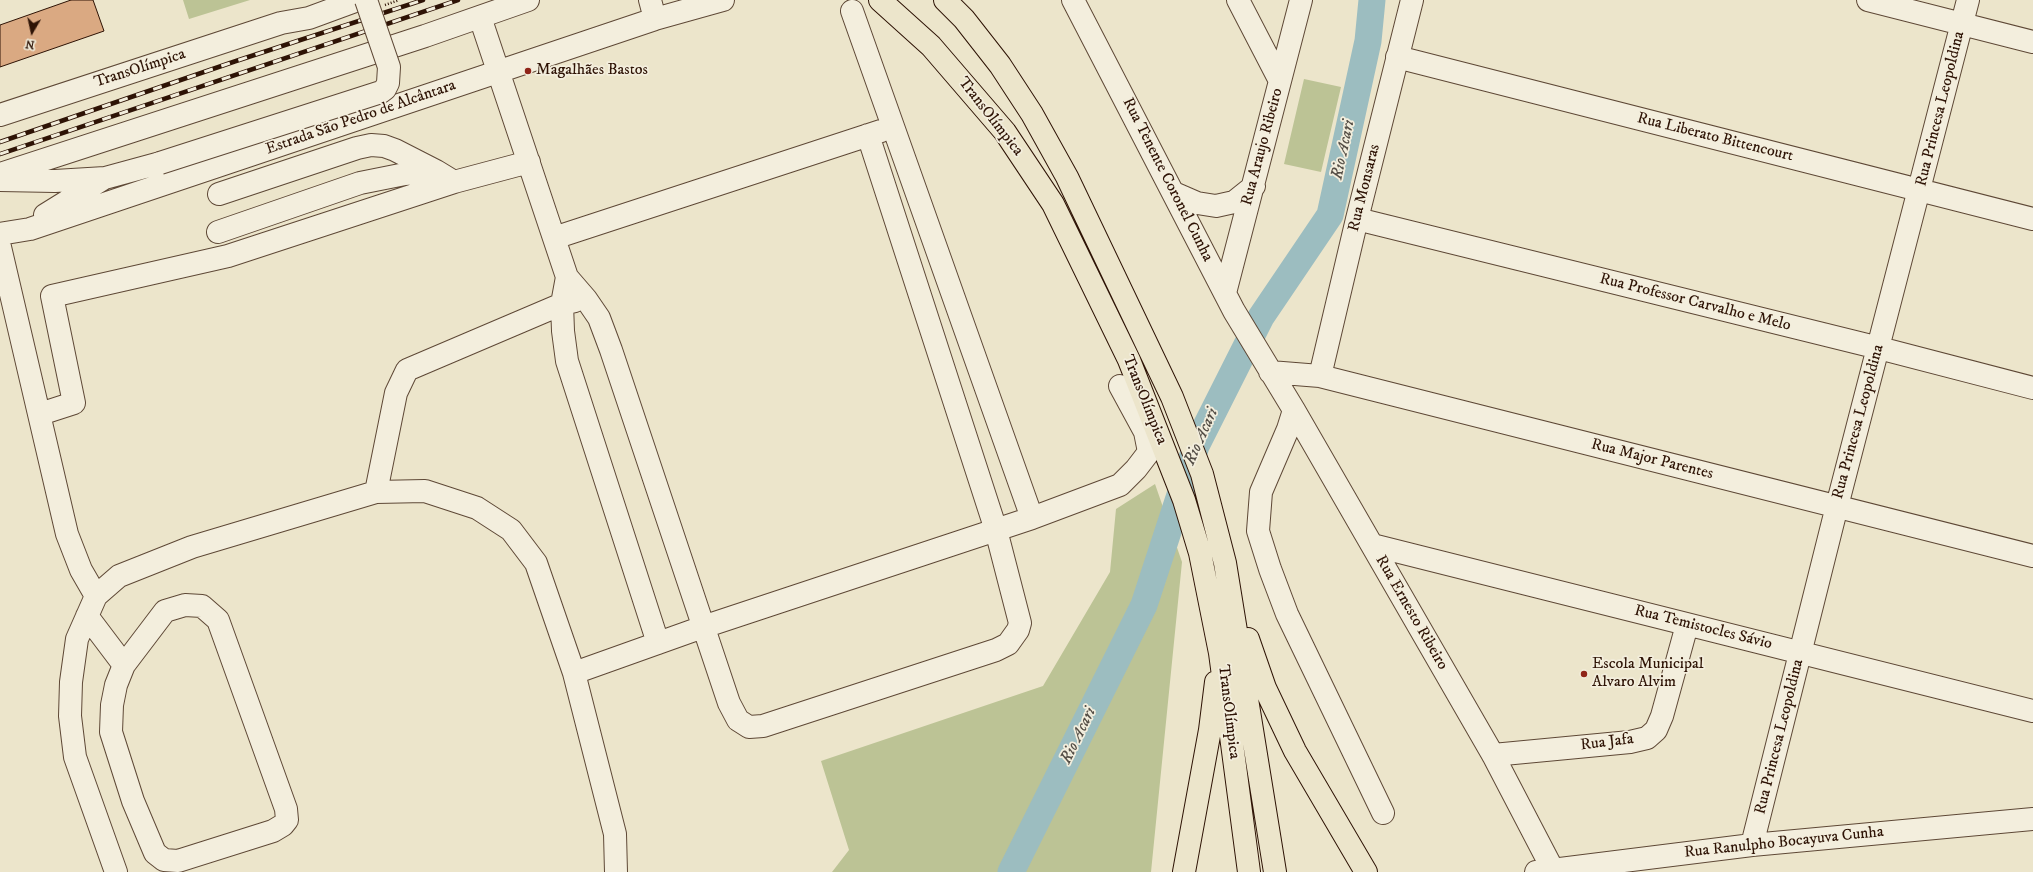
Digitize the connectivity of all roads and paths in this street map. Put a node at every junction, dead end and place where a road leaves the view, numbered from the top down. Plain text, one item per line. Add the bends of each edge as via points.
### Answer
1 (310, 0) edge
2 (358, 0) edge
3 (399, 0) edge
4 (528, 0) edge
5 (723, 0) edge
6 (880, 0) edge
7 (945, 0) edge
8 (1073, 0) edge
9 (1238, 0) edge
10 (1301, 0) edge
11 (1412, 0) edge
12 (1868, 0) edge
13 (1968, 0) edge
14 (376, 3) edge
15 (653, 9) edge
16 (852, 11) dead end
17 (480, 17) junction
18 (281, 23) junction
19 (1962, 23) junction
20 (2033, 42) edge
21 (1397, 57) junction
22 (498, 72) junction
23 (1280, 81) junction
24 (0, 115) edge
25 (894, 127) junction
26 (868, 135) junction
27 (529, 162) junction
28 (0, 174) edge
29 (445, 176) junction
30 (105, 178) junction
31 (0, 180) edge
32 (1254, 186) junction
33 (1920, 190) junction
34 (1174, 193) junction
35 (219, 194) dead end
36 (1357, 219) junction
37 (2033, 219) edge
38 (9, 232) edge
39 (218, 232) dead end
40 (554, 238) junction
41 (0, 247) edge
42 (567, 277) junction
43 (586, 298) junction
44 (1229, 302) junction
45 (562, 304) junction
46 (964, 323) junction
47 (933, 335) junction
48 (1879, 348) junction
49 (1266, 365) junction
50 (1320, 376) junction
51 (1120, 386) dead end
52 (2033, 388) edge
53 (1294, 410) junction
54 (40, 414) junction
55 (376, 492) junction
56 (1837, 506) junction
57 (1032, 518) junction
58 (996, 530) junction
59 (1372, 545) junction
60 (2033, 556) edge
61 (1224, 559) junction
62 (96, 596) junction
63 (87, 616) junction
64 (1687, 625) junction
65 (703, 628) junction
66 (658, 643) junction
67 (1802, 652) junction
68 (1220, 653) junction
69 (124, 665) junction
70 (574, 673) junction
71 (2033, 711) edge
72 (1493, 756) junction
73 (1383, 813) dead end
74 (2033, 819) edge
75 (1752, 845) junction
76 (1274, 867) edge
77 (1248, 869) edge
78 (1545, 871) edge
79 (116, 872) edge
80 (616, 872) edge
81 (1184, 872) edge
82 (1366, 872) edge

1 - 18 street, TransOlímpica
2 - 18 street, TransOlímpica via 309,18
3 - 14 path
4 - 17 street
5 - 15 street, Estrada São Pedro de Alcântara
6 - 68 highway, TransOlímpica via 931,46 972,91 1005,132 1053,204 1129,360 1184,500 1200,553
7 - 61 highway, TransOlímpica via 1000,65 1032,114 1102,246 1172,397 1202,474
8 - 34 street, Rua Tenente Coronel Cunha
9 - 23 street
10 - 23 street, Rua Araujo Ribeiro
11 - 21 street, Rua Monsaras
12 - 19 street
13 - 19 street, Rua Princesa Leopoldina
14 - 30 street, bridge via 389,67 388,83 381,92 160,163
15 - 22 street, Estrada São Pedro de Alcântara
16 - 25 street
17 - 22 street
17 - 28 street
18 - 24 street, TransOlímpica
19 - 20 street
19 - 33 street, Rua Princesa Leopoldina
21 - 33 street, Rua Liberato Bittencourt
21 - 36 street, Rua Monsaras
22 - 27 street
22 - 38 street, Estrada São Pedro de Alcântara
23 - 32 street, Rua Araujo Ribeiro
25 - 26 street
25 - 46 street
26 - 40 street
26 - 47 street
27 - 29 street
27 - 40 street
29 - 35 street via 395,150 371,145
29 - 39 street via 405,174 360,183
29 - 54 street via 228,256 52,296 74,403
30 - 31 street via 55,181
30 - 38 street
32 - 34 street via 1234,202 1216,206 1197,203
32 - 44 street, Rua Araujo Ribeiro
33 - 37 street, Rua Liberato Bittencourt
33 - 48 street, Rua Princesa Leopoldina
34 - 44 street, Rua Tenente Coronel Cunha
36 - 48 street, Rua Professor Carvalho e Melo
36 - 50 street, Rua Monsaras
40 - 42 street
41 - 54 street
42 - 43 street
42 - 45 street
43 - 45 street
43 - 65 street via 599,318 611,350
44 - 49 street, Rua Tenente Coronel Cunha
45 - 55 street via 407,370 396,393
45 - 66 street via 567,361
46 - 47 street
46 - 57 street
47 - 58 street
48 - 52 street, Rua Professor Carvalho e Melo
48 - 56 street, Rua Princesa Leopoldina
49 - 50 street, Rua Major Parentes
49 - 53 street, Rua Ernesto Ribeiro
50 - 56 street, Rua Major Parentes
51 - 57 street via 1145,432 1148,452 1120,485
53 - 59 street, Rua Ernesto Ribeiro
53 - 73 street via 1261,492 1258,531 1287,614
54 - 62 street via 67,534 81,570
55 - 62 street via 192,547 119,576
55 - 70 street via 425,491 477,508 511,530 536,563
56 - 60 street, Rua Major Parentes
56 - 67 street, Rua Princesa Leopoldina
57 - 58 street
58 - 65 street
58 - 65 street via 1020,623 1008,644 996,650 763,726 750,726 738,720 728,704
59 - 64 street, Rua Temistocles Sávio
59 - 72 street, Rua Ernesto Ribeiro
61 - 76 highway, TransOlímpica
61 - 82 highway via 1265,688 1295,751
62 - 63 street
63 - 69 street
63 - 79 street via 77,639 71,682 70,716 76,757
64 - 67 street, Rua Temistocles Sávio
64 - 72 street, Rua Jafa via 1662,716 1656,730 1647,738
65 - 66 street
66 - 70 street
67 - 71 street, Rua Temistocles Sávio
67 - 75 street, Rua Princesa Leopoldina
68 - 77 highway, TransOlímpica
68 - 81 highway via 1210,730
69 - 69 street via 112,705 111,732 133,801 155,853 164,860 178,861 273,831 283,825 286,820 286,809 218,620 202,606 185,605 165,611
70 - 80 street via 615,834
72 - 78 street, Rua Ernesto Ribeiro
74 - 75 street, Rua Ranulpho Bocayuva Cunha
75 - 78 street, Rua Ranulpho Bocayuva Cunha

